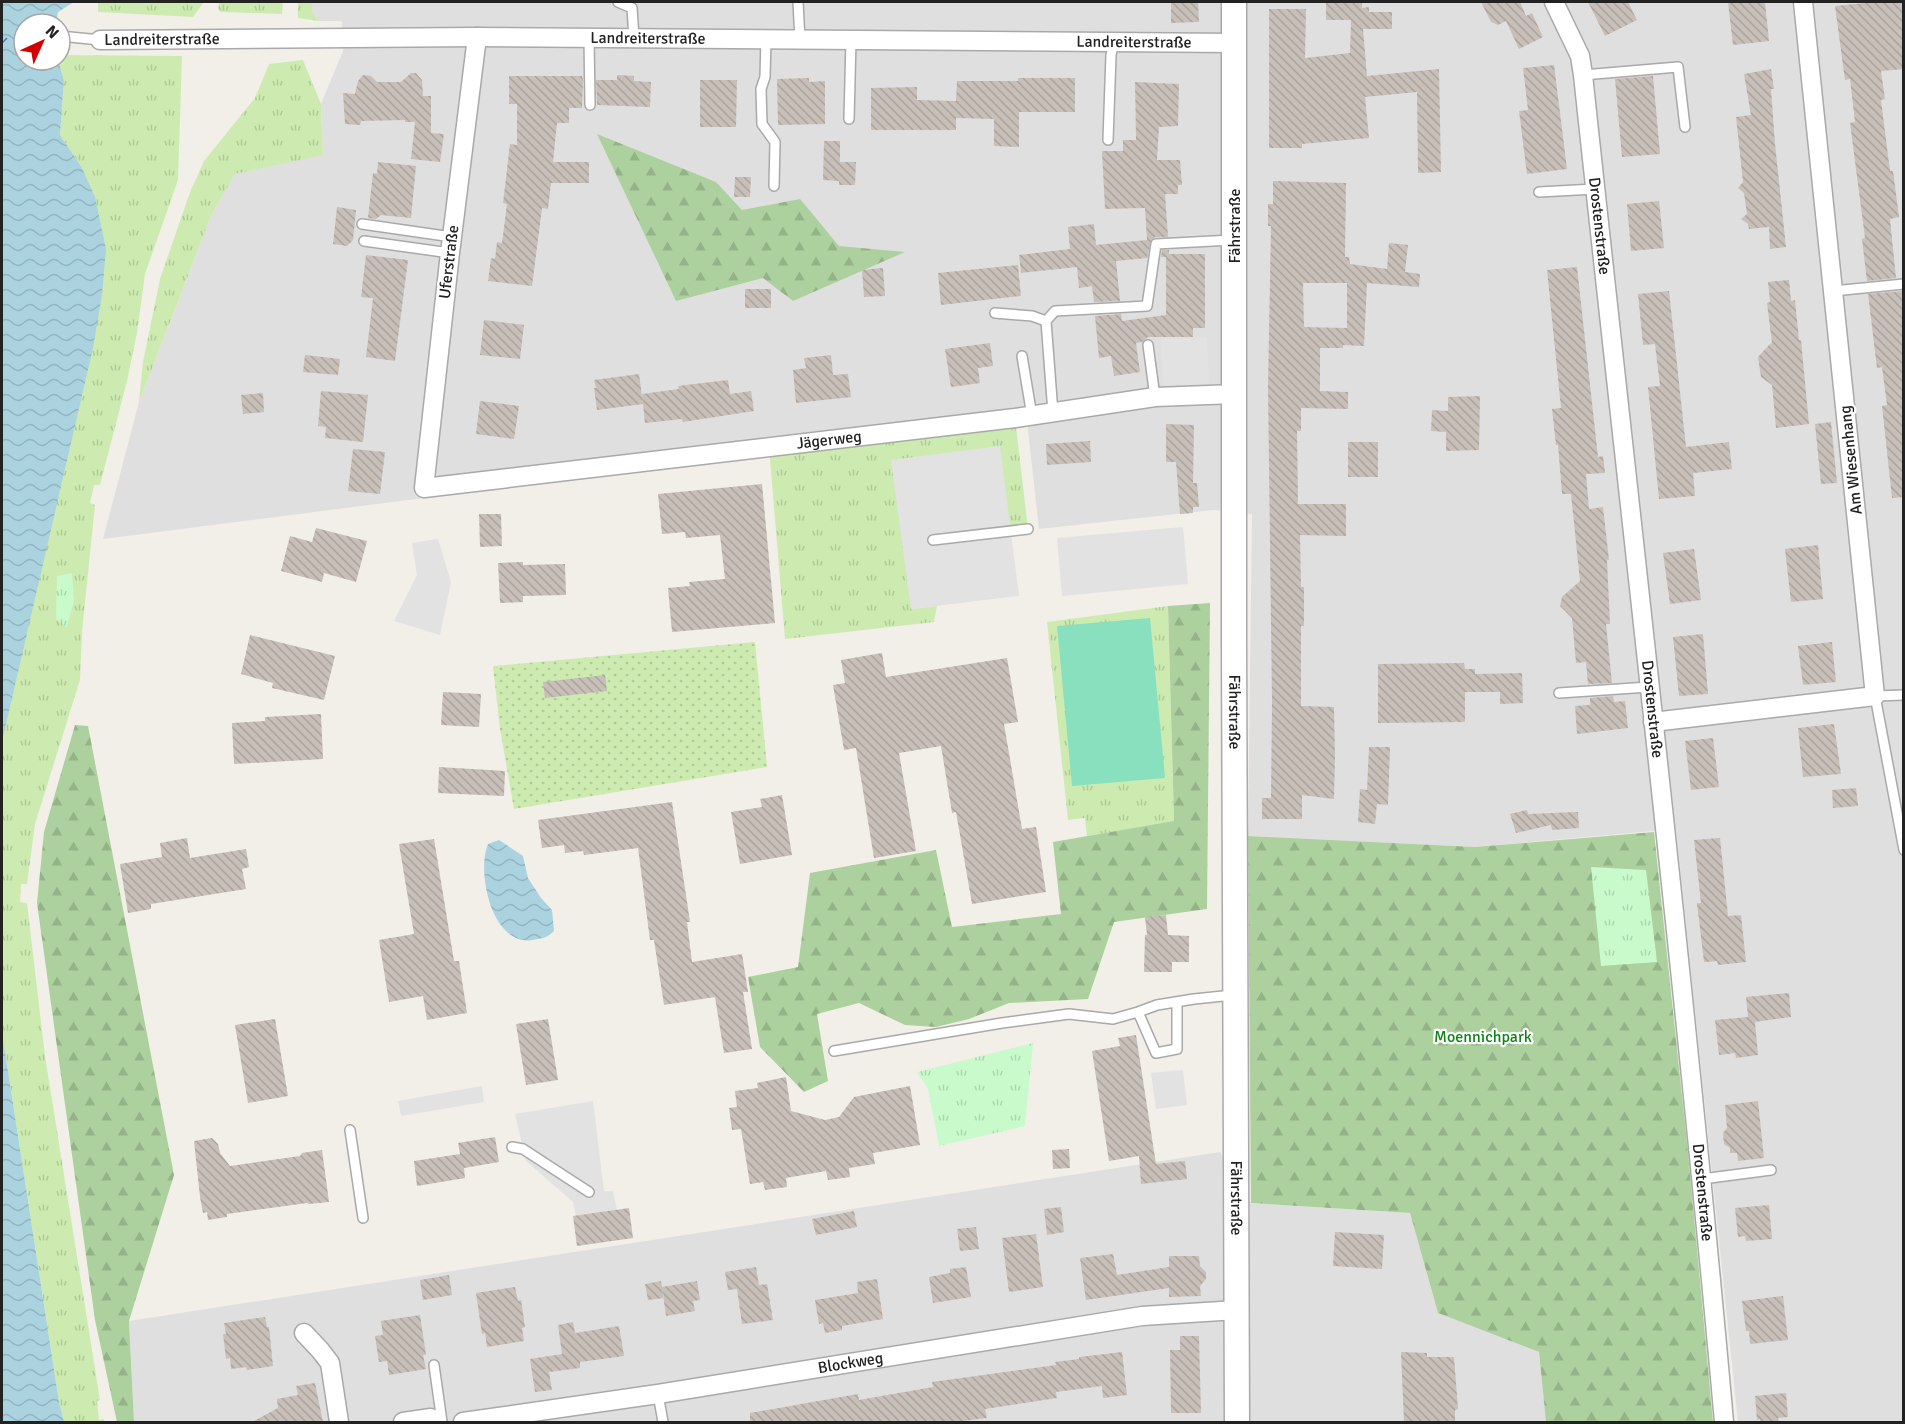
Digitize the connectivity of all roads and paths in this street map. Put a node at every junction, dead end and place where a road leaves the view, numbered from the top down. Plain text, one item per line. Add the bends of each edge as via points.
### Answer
1 (618, 2) edge
2 (798, 2) edge
3 (1234, 2) edge
4 (1554, 2) edge
5 (1803, 2) edge
6 (72, 37) edge
7 (477, 37) junction
8 (589, 38) junction
9 (634, 38) junction
10 (766, 39) junction
11 (100, 40) joint
12 (800, 40) junction
13 (851, 40) junction
14 (1114, 42) junction
15 (1235, 43) junction
16 (1583, 75) junction
17 (590, 105) dead end
18 (849, 119) dead end
19 (1685, 128) dead end
20 (1108, 140) dead end
21 (774, 186) dead end
22 (1595, 189) junction
23 (1539, 192) dead end
24 (362, 224) dead end
25 (1235, 240) junction
26 (364, 241) dead end
27 (451, 245) junction
28 (1904, 284) edge
29 (1833, 291) junction
30 (995, 313) dead end
31 (1046, 321) junction
32 (1148, 345) dead end
33 (1022, 356) dead end
34 (1234, 394) junction
35 (1155, 397) junction
36 (1053, 413) junction
37 (1032, 416) junction
38 (424, 488) joint
39 (1028, 529) dead end
40 (933, 540) dead end
41 (1649, 687) junction
42 (1559, 693) dead end
43 (1904, 694) edge
44 (1875, 696) junction
45 (1653, 722) junction
46 (1904, 850) edge
47 (1235, 995) junction
48 (1177, 1002) junction
49 (1138, 1012) junction
50 (834, 1051) dead end
51 (350, 1130) dead end
52 (512, 1147) dead end
53 (1771, 1170) dead end
54 (1702, 1179) junction
55 (589, 1192) dead end
56 (363, 1218) dead end
57 (1237, 1310) junction
58 (304, 1333) dead end
59 (434, 1365) dead end
60 (658, 1394) junction
61 (339, 1422) edge
62 (403, 1422) edge
63 (440, 1422) edge
64 (463, 1422) edge
65 (663, 1422) edge
66 (1237, 1422) edge
67 (1724, 1422) edge

1 - 9 lane via 632,8
2 - 12 lane
3 - 15 street, Fährstraße
4 - 16 street, Drostenstraße via 1580,56
5 - 29 street, Am Wiesenhang
6 - 11 lane, Landreiterstraße
7 - 8 street, Landreiterstraße
7 - 11 street, Landreiterstraße
7 - 27 street, Uferstraße
8 - 9 street, Landreiterstraße
8 - 17 lane
9 - 10 street, Landreiterstraße
10 - 12 street, Landreiterstraße
10 - 21 lane via 762,124 775,142
12 - 13 street, Landreiterstraße
13 - 14 street, Landreiterstraße
13 - 18 lane
14 - 15 street, Landreiterstraße
14 - 20 lane
15 - 25 street, Fährstraße
16 - 19 lane via 1678,67
16 - 22 street, Drostenstraße
22 - 23 lane
22 - 41 street, Drostenstraße
24 - 27 lane
25 - 31 lane via 1156,244 1147,306 1055,311
25 - 34 street, Fährstraße
26 - 27 lane
27 - 38 street, Uferstraße
28 - 29 lane
29 - 44 street, Am Wiesenhang
30 - 31 lane
31 - 36 lane
32 - 35 lane
33 - 37 lane
34 - 35 street, Jägerweg
34 - 47 street, Fährstraße
35 - 36 street, Jägerweg
36 - 37 street, Jägerweg
37 - 38 street, Jägerweg
39 - 40 lane
41 - 42 lane
41 - 45 street, Drostenstraße
43 - 44 lane
44 - 45 street
44 - 46 lane
45 - 54 street, Drostenstraße
47 - 48 lane
47 - 57 street, Fährstraße
48 - 49 lane
48 - 49 lane via 1178,1049 1156,1053
49 - 50 lane via 1113,1019 1069,1014
51 - 56 lane
52 - 55 lane via 523,1149
53 - 54 lane
54 - 67 street, Drostenstraße
57 - 60 street, Blockweg via 1143,1316
57 - 66 street, Fährstraße
58 - 61 street via 330,1363
59 - 63 lane
60 - 64 street, Blockweg
60 - 65 lane
62 - 63 street via 430,1418

